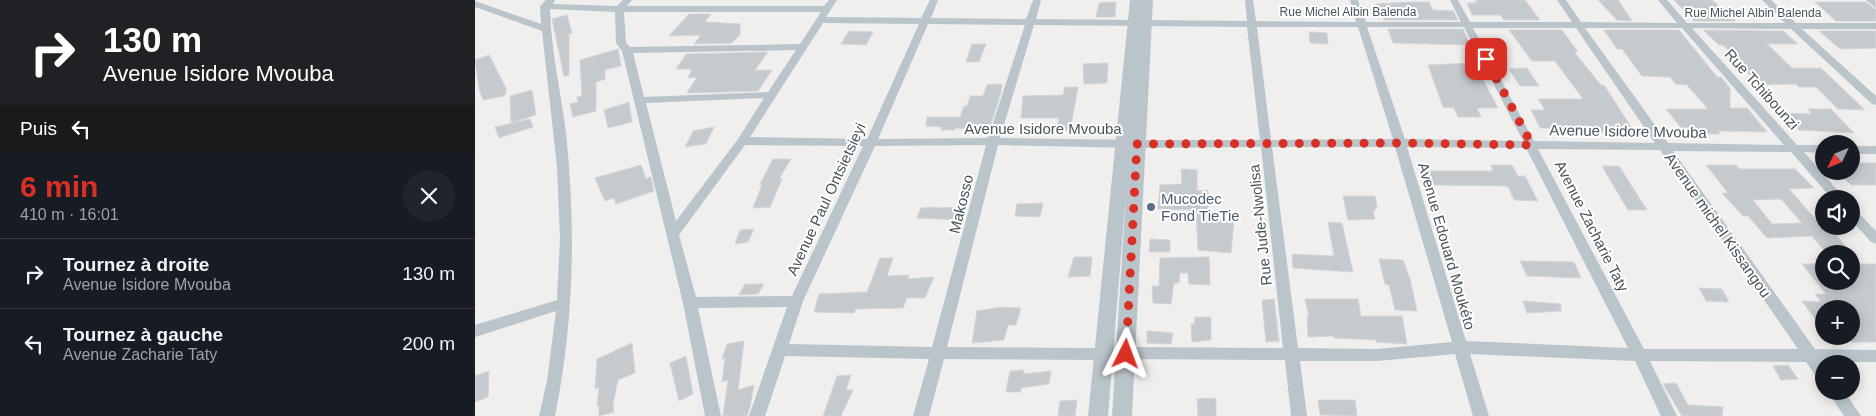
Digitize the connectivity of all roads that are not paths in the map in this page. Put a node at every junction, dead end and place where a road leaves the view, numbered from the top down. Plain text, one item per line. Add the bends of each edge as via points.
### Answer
1 (934, 0) edge
2 (1037, 0) edge
3 (1136, 0) edge
4 (1147, 0) edge
5 (1249, 0) edge
6 (1354, 0) edge
7 (1455, 0) edge
8 (1561, 0) edge
9 (1662, 0) edge
10 (1766, 0) edge
11 (1870, 0) edge
12 (548, 3) edge
13 (475, 4) edge
14 (623, 4) edge
15 (831, 4) edge
16 (1876, 5) edge
17 (820, 20) junction
18 (926, 21) junction
19 (1031, 22) junction
20 (1140, 22) junction
21 (1252, 24) junction
22 (1362, 24) junction
23 (1467, 25) junction
24 (1579, 25) junction
25 (1684, 25) junction
26 (1793, 26) junction
27 (1876, 26) edge
28 (546, 29) junction
29 (802, 47) junction
30 (627, 50) junction
31 (771, 95) junction
32 (638, 100) junction
33 (1876, 102) edge
34 (741, 141) junction
35 (993, 141) junction
36 (870, 142) junction
37 (1130, 143) junction
38 (1267, 143) junction
39 (1400, 143) junction
40 (1532, 145) junction
41 (1663, 147) junction
42 (1794, 149) junction
43 (1815, 150) edge
44 (1860, 150) edge
45 (1876, 150) edge
46 (1831, 190) edge
47 (1860, 222) edge
48 (673, 234) junction
49 (1876, 239) edge
50 (796, 301) junction
51 (564, 303) junction
52 (691, 303) junction
53 (475, 331) edge
54 (1460, 347) junction
55 (780, 350) junction
56 (938, 353) junction
57 (1103, 354) junction
58 (1126, 354) junction
59 (1640, 355) junction
60 (1291, 356) junction
61 (1810, 356) junction
62 (1876, 356) edge
63 (1815, 363) edge
64 (1841, 400) edge
65 (547, 416) edge
66 (713, 416) edge
67 (757, 416) edge
68 (921, 416) edge
69 (1097, 416) edge
70 (1122, 416) edge
71 (1299, 416) edge
72 (1481, 416) edge
73 (1669, 416) edge
74 (1853, 416) edge

1 - 18 street, Avenue Paul Ontsietsieyi
2 - 19 street, Makosso
3 - 20 street
4 - 20 street
5 - 21 street, Rue Jude-Nwolisa
6 - 22 street, Avenue Edouard Moukéto
7 - 23 street, Avenue Zacharie Taty
8 - 24 street, Avenue michel Kissangou
9 - 25 street, Rue Tchibounzi
10 - 26 street
11 - 16 street
12 - 14 street
12 - 28 street
13 - 28 street
14 - 15 street
14 - 30 street via 621,42
15 - 17 street
17 - 18 street, Rue Michel Albin Balenda
17 - 29 street
18 - 19 street, Rue Michel Albin Balenda
18 - 36 street, Avenue Paul Ontsietsieyi
19 - 20 street, Rue Michel Albin Balenda
19 - 35 street, Makosso
20 - 21 street, Rue Michel Albin Balenda
20 - 37 street
21 - 22 street, Rue Michel Albin Balenda
21 - 38 street, Rue Jude-Nwolisa
22 - 23 street, Rue Michel Albin Balenda
22 - 39 street, Avenue Edouard Moukéto
23 - 24 street, Rue Michel Albin Balenda
23 - 40 street, Avenue Zacharie Taty
24 - 25 street, Rue Michel Albin Balenda
24 - 41 street, Avenue michel Kissangou
25 - 26 street, Rue Michel Albin Balenda
25 - 42 street, Rue Tchibounzi
26 - 27 street, Rue Michel Albin Balenda
26 - 33 street
28 - 51 street via 560,133 566,243
29 - 30 street
29 - 31 street
30 - 32 street
31 - 32 street
31 - 34 street
32 - 48 street
34 - 36 street, Avenue Isidore Mvouba
34 - 48 street
35 - 36 street, Avenue Isidore Mvouba
35 - 37 street, Avenue Isidore Mvouba
35 - 56 street, Makosso
36 - 50 street, Avenue Paul Ontsietsieyi
37 - 38 street, Avenue Isidore Mvouba
37 - 57 street
37 - 58 street
38 - 39 street, Avenue Isidore Mvouba
38 - 60 street, Rue Jude-Nwolisa
39 - 40 street, Avenue Isidore Mvouba
39 - 54 street, Avenue Edouard Moukéto
40 - 41 street, Avenue Isidore Mvouba
40 - 59 street, Avenue Zacharie Taty
41 - 42 street, Avenue Isidore Mvouba
41 - 61 street, Avenue michel Kissangou
42 - 43 street, Avenue Isidore Mvouba
42 - 46 street, Rue Tchibounzi
44 - 45 street
47 - 49 street
48 - 52 street
50 - 52 street
50 - 55 street, Avenue Paul Ontsietsieyi
51 - 53 street
51 - 65 street
52 - 66 street
54 - 59 street
54 - 60 street via 1377,355
54 - 72 street, Avenue Edouard Moukéto
55 - 56 street
55 - 67 street, Avenue Paul Ontsietsieyi
56 - 57 street
56 - 68 street, Makosso
57 - 69 street
58 - 60 street
58 - 70 street
59 - 61 street
59 - 73 street, Avenue Zacharie Taty
60 - 71 street, Rue Jude-Nwolisa
61 - 62 street
61 - 63 street, Avenue michel Kissangou
64 - 74 street

